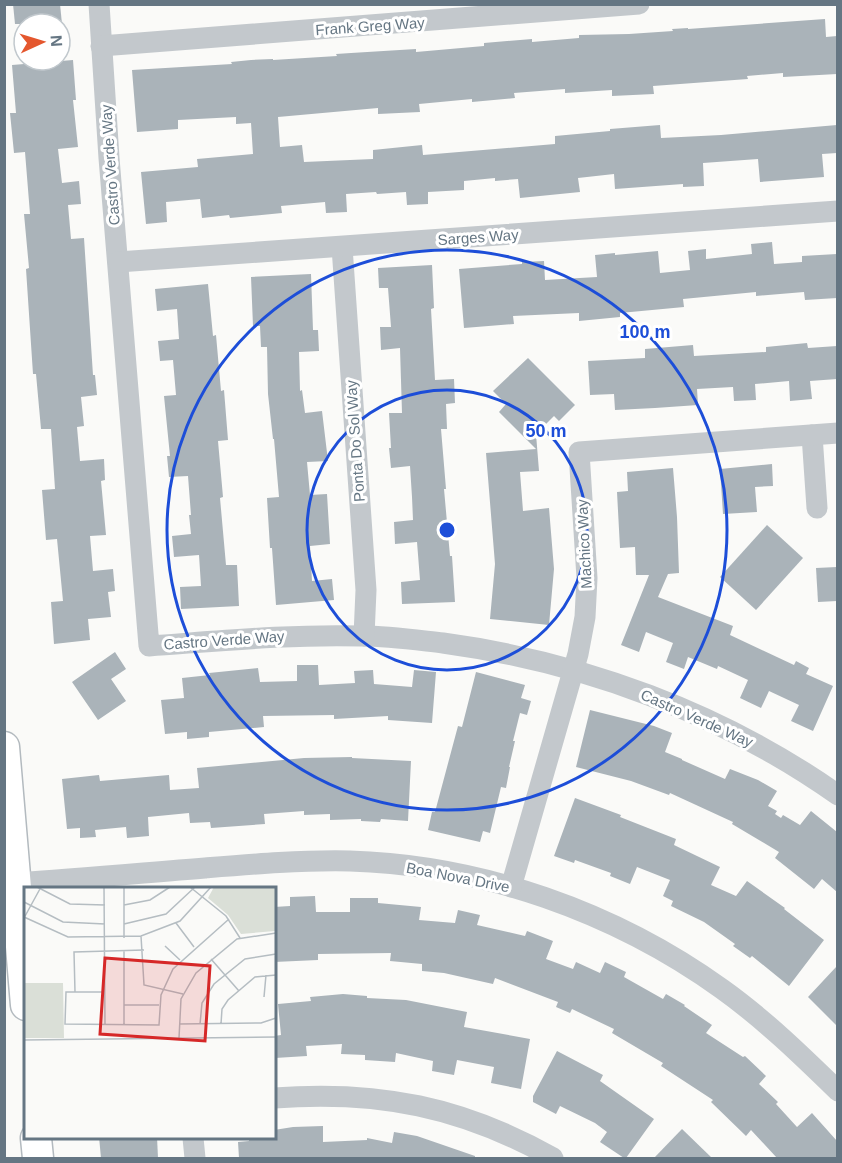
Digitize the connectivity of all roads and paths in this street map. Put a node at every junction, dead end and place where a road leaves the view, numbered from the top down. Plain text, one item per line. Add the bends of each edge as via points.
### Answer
1 (99, 4) edge
2 (639, 4) edge
3 (475, 11) edge
4 (101, 46) junction
5 (837, 211) edge
6 (342, 247) junction
7 (118, 262) junction
8 (837, 433) edge
9 (812, 435) junction
10 (817, 508) dead end
11 (364, 636) junction
12 (573, 670) junction
13 (4, 747) edge
14 (837, 795) edge
15 (172, 880) edge
16 (15, 884) junction
17 (511, 887) junction
18 (24, 983) edge
19 (837, 1091) edge
20 (276, 1098) edge
21 (36, 1139) edge
22 (193, 1139) edge
23 (38, 1158) edge
24 (195, 1158) edge
25 (553, 1158) edge

1 - 4 street, Castro Verde Way
2 - 3 street, Frank Greg Way
3 - 4 street, Frank Greg Way
4 - 7 street, Castro Verde Way
5 - 6 street, Sarges Way
6 - 7 street, Sarges Way
6 - 11 street, Ponta Do Sol Way via 366,590
7 - 11 street, Castro Verde Way via 149,646 296,635
8 - 9 street, Machico Way
9 - 10 street
9 - 12 street, Machico Way via 579,452 587,578 585,617
11 - 12 street, Castro Verde Way via 481,648
12 - 14 street, Castro Verde Way via 644,693 711,722 777,756
12 - 17 street, Machico Way
13 - 16 main road
15 - 16 street, Boa Nova Drive
15 - 17 street, Boa Nova Drive via 289,862 351,861 452,873
16 - 18 main road
17 - 19 street, Boa Nova Drive via 572,907 630,933 686,965 755,1014
20 - 25 street via 340,1095 427,1107 493,1128
21 - 23 main road
22 - 24 street

